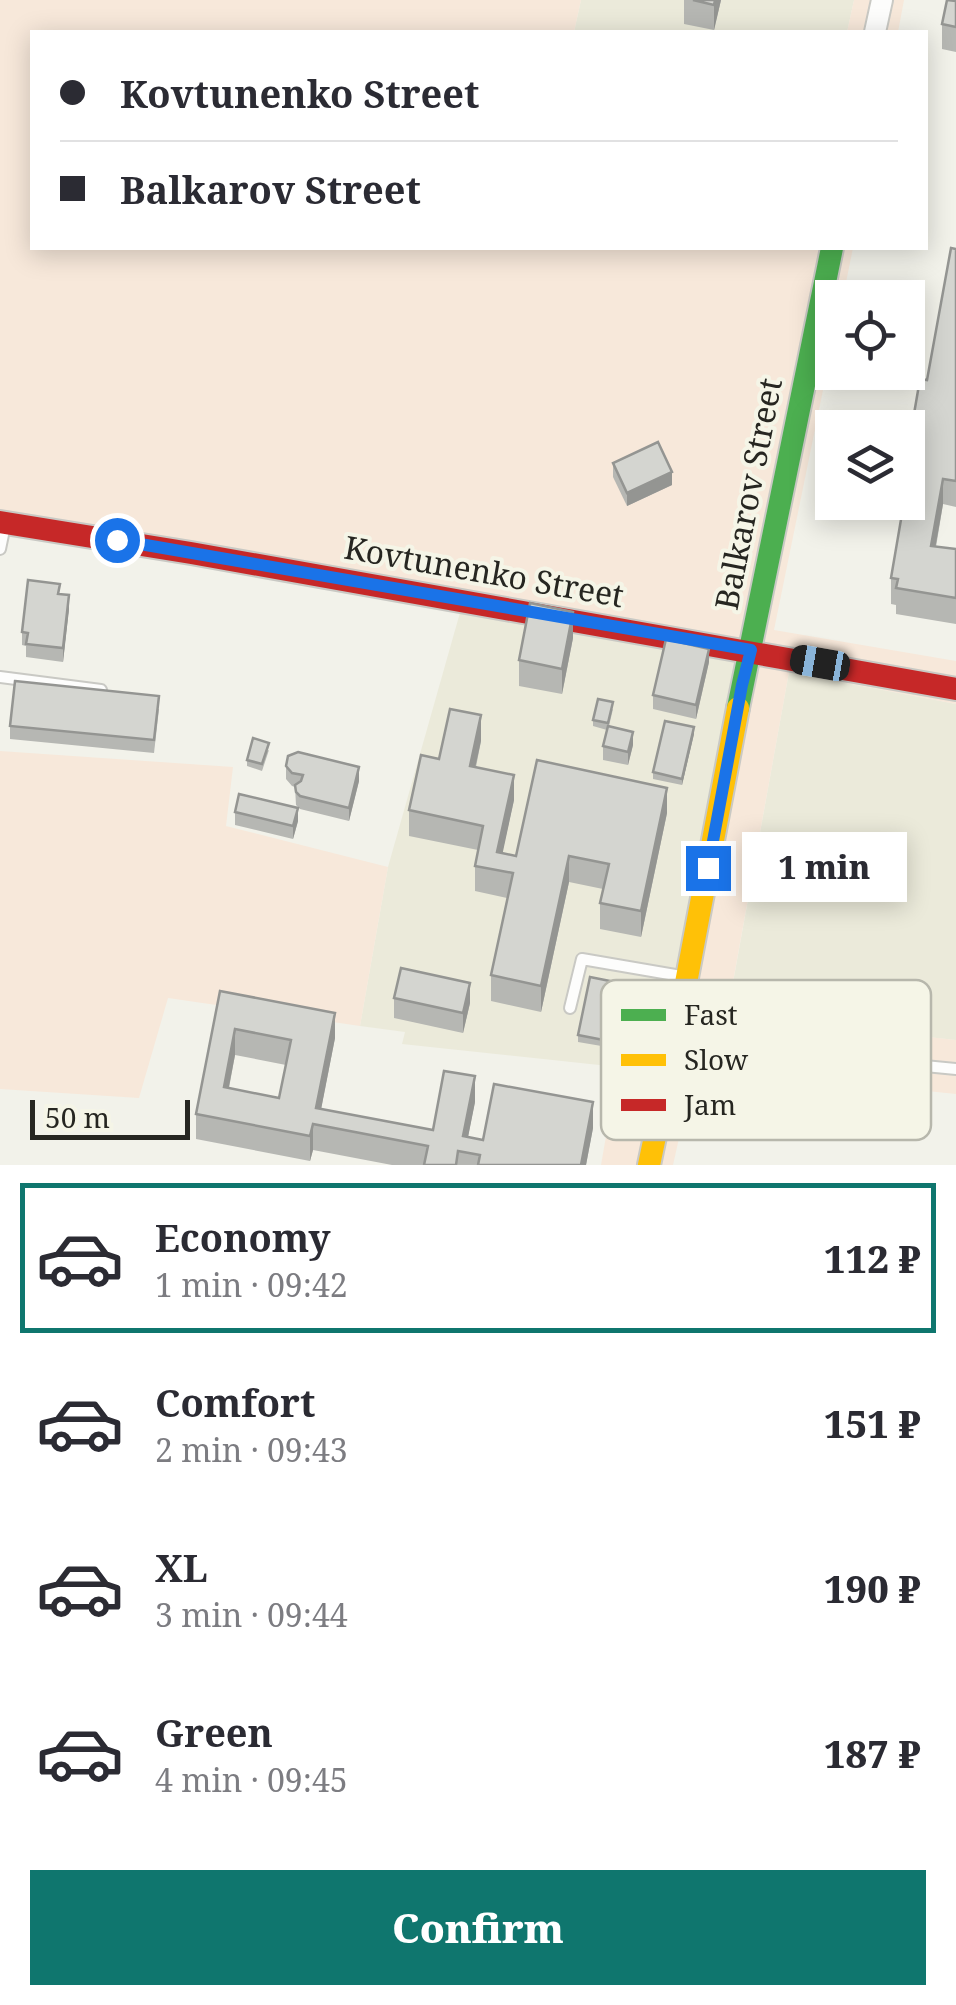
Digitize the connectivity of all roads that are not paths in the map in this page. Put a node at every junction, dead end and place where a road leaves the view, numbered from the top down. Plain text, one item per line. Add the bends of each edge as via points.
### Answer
1 (882, 0) edge
2 (875, 30) edge
3 (832, 250) edge
4 (2, 522) edge
5 (0, 548) edge
6 (751, 650) junction
7 (0, 677) edge
8 (956, 688) edge
9 (117, 693) edge
10 (687, 977) junction
11 (686, 980) edge
12 (570, 1008) dead end
13 (931, 1067) edge
14 (956, 1069) edge
15 (653, 1140) edge
16 (648, 1165) edge

1 - 2 street
3 - 6 street, Balkarov Street
4 - 5 lane
4 - 6 street, Kovtunenko Street
6 - 8 street, Kovtunenko Street
6 - 10 street, Balkarov Street
7 - 9 lane
10 - 11 street, Balkarov Street
10 - 12 lane via 582,959
13 - 14 lane
15 - 16 street, Balkarov Street

